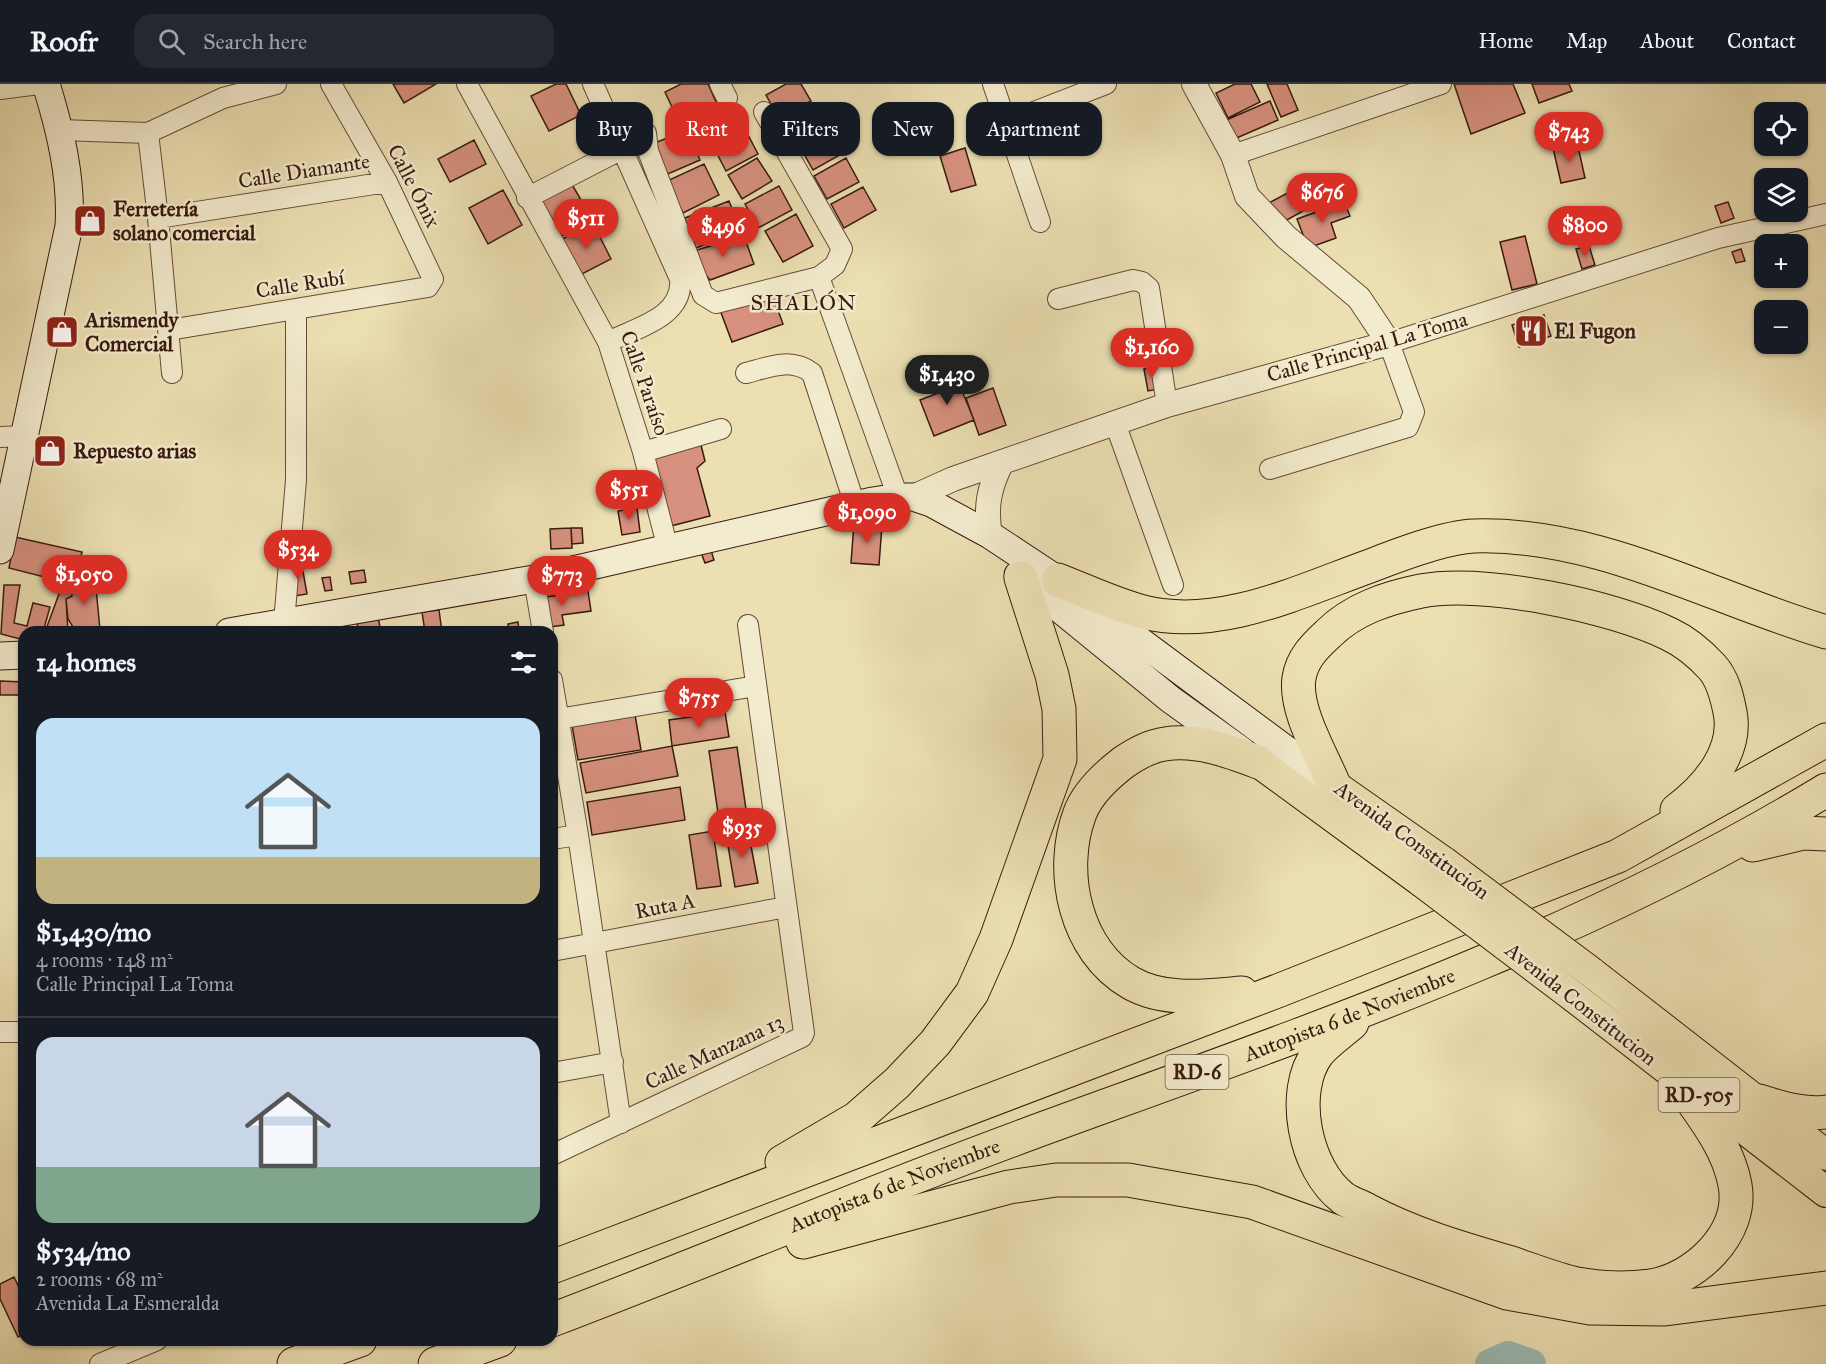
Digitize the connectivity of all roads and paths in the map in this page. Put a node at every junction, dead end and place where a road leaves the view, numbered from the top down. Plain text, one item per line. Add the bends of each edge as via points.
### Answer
1 (39, 84) edge
2 (46, 84) edge
3 (276, 84) edge
4 (331, 84) edge
5 (467, 84) edge
6 (593, 84) edge
7 (993, 84) edge
8 (1106, 84) edge
9 (1194, 84) edge
10 (1441, 84) edge
11 (0, 89) edge
12 (601, 102) edge
13 (999, 102) edge
14 (1060, 102) edge
15 (60, 130) junction
16 (148, 133) junction
17 (1233, 155) junction
18 (608, 156) edge
19 (625, 156) edge
20 (650, 156) edge
21 (789, 156) edge
22 (1017, 156) edge
23 (387, 182) junction
24 (527, 198) junction
25 (1826, 213) edge
26 (158, 218) junction
27 (1040, 222) dead end
28 (819, 277) junction
29 (433, 279) joint
30 (1058, 299) dead end
31 (296, 309) junction
32 (169, 330) junction
33 (608, 342) junction
34 (1389, 343) junction
35 (172, 373) dead end
36 (746, 373) dead end
37 (1167, 405) junction
38 (1115, 423) junction
39 (721, 429) dead end
40 (12, 437) edge
41 (643, 452) junction
42 (1002, 462) junction
43 (1270, 469) dead end
44 (906, 497) junction
45 (855, 505) junction
46 (990, 535) junction
47 (1, 541) edge
48 (668, 549) junction
49 (1021, 578) junction
50 (534, 579) junction
51 (1058, 580) junction
52 (1173, 585) dead end
53 (284, 623) junction
54 (748, 625) dead end
55 (266, 626) edge
56 (542, 626) edge
57 (1826, 632) edge
58 (18, 655) edge
59 (0, 656) edge
60 (756, 686) junction
61 (558, 719) edge
62 (558, 734) edge
63 (1826, 740) edge
64 (1258, 762) junction
65 (1334, 784) junction
66 (1826, 790) edge
67 (1826, 834) edge
68 (578, 835) junction
69 (558, 838) edge
70 (1617, 856) junction
71 (1711, 857) junction
72 (1422, 882) joint
73 (786, 907) junction
74 (594, 943) junction
75 (558, 950) edge
76 (1280, 990) junction
77 (1368, 1009) junction
78 (0, 1032) edge
79 (18, 1032) edge
80 (613, 1062) junction
81 (558, 1072) edge
82 (1674, 1075) junction
83 (1759, 1101) junction
84 (1826, 1112) edge
85 (621, 1123) junction
86 (558, 1152) edge
87 (1826, 1155) edge
88 (1826, 1192) edge
89 (558, 1250) edge
90 (558, 1265) edge
91 (656, 1280) junction
92 (1826, 1288) edge
93 (558, 1318) edge
94 (144, 1346) edge
95 (343, 1346) edge
96 (484, 1346) edge
97 (100, 1364) edge
98 (294, 1364) edge
99 (435, 1364) edge

1 - 11 street
2 - 15 main road
3 - 16 street via 223,98
4 - 23 street, Calle Ónix
5 - 24 street, Calle Paraíso
6 - 12 street
7 - 13 street
8 - 14 street
9 - 17 street
10 - 17 street
15 - 16 street
15 - 40 main road via 69,226
16 - 26 street
17 - 34 street via 1247,196 1286,237 1359,298
18 - 24 street
19 - 33 street via 680,279 681,291 676,305 667,314
20 - 28 street via 703,295 716,303
21 - 28 street via 842,249 835,265
22 - 27 street
23 - 26 street, Calle Diamante
23 - 29 street, Calle Ónix
24 - 33 street, Calle Paraíso
25 - 34 street, Calle Principal La Toma via 1718,238
26 - 32 street
28 - 44 street
29 - 31 street, Calle Rubí via 428,287
30 - 37 street via 1133,280 1149,288
31 - 32 street, Calle Rubí
31 - 53 street via 296,480
32 - 35 street
33 - 41 street, Calle Paraíso
34 - 37 street, Calle Principal La Toma
34 - 43 street via 1414,412 1408,427
36 - 45 street via 783,363 802,365 812,373
37 - 38 street, Calle Principal La Toma
38 - 42 street, Calle Principal La Toma
38 - 52 street
39 - 41 street
40 - 47 main road
41 - 48 street, Calle Paraíso
42 - 44 street, Calle Principal La Toma
42 - 46 street via 989,494 986,514
44 - 45 main road
44 - 46 main road, Avenida Constitución / RD-505 via 931,503
45 - 48 main road
46 - 49 main road, Avenida Constitución / RD-505 via 1002,557
46 - 51 main road, Avenida Constitución / RD-505
48 - 50 main road
49 - 64 main road, Avenida Constitución / RD-505 via 1170,699
49 - 89 highway via 1052,675 1059,709 1060,759 996,939 972,993 935,1043 857,1118 778,1164 693,1201
50 - 53 main road
50 - 56 street
51 - 57 highway via 1144,612 1176,617 1209,615 1256,606 1403,554 1472,536 1535,537 1658,570
51 - 65 main road, Avenida Constitución / RD-505
53 - 55 main road
54 - 60 street, Calle Manzana 13
58 - 59 main road
60 - 61 street
60 - 73 street, Calle Manzana 13
62 - 68 street
63 - 70 highway, Autopista 6 de Noviembre / RD-6
64 - 72 main road, Avenida Constitución / RD-505
64 - 76 highway via 1225,749 1166,744 1139,752 1114,770 1081,811 1074,834 1074,898 1091,943 1108,967 1132,984 1159,994 1183,996
65 - 70 highway via 1298,692 1303,663 1339,623 1362,609 1394,598 1454,588 1501,591 1592,606 1670,634 1693,649 1713,668 1726,692 1732,720 1730,747 1696,793
65 - 83 main road, Avenida Constitución / RD-505, bridge via 1444,862
66 - 71 highway, Autopista 6 de Noviembre / RD-6
67 - 71 highway via 1803,833
68 - 69 street
68 - 74 street
70 - 76 highway, Autopista 6 de Noviembre / RD-6
71 - 77 highway, Autopista 6 de Noviembre / RD-6 via 1565,927
72 - 82 main road, Avenida Constitucion / RD-505, bridge
73 - 74 street, Ruta A
73 - 85 street, Calle Manzana 13 via 806,1028 802,1037
74 - 75 street, Ruta A
74 - 80 street
76 - 90 highway, Autopista 6 de Noviembre / RD-6
77 - 82 highway via 1319,1052 1308,1073 1302,1102 1305,1129 1325,1176 1343,1197 1392,1223 1578,1284 1651,1286 1695,1268 1725,1234 1734,1209 1736,1186 1727,1158
77 - 91 highway, Autopista 6 de Noviembre / RD-6 via 1011,1140
78 - 79 street
80 - 81 street
80 - 85 street
82 - 88 main road, Avenida Constitucion / RD-505
83 - 84 highway via 1785,1110
83 - 87 main road, Avenida Constitución / RD-505
85 - 86 street, Calle Manzana 13
91 - 92 highway via 1009,1187 1056,1180 1128,1180 1252,1202 1507,1293 1590,1308 1665,1309
91 - 93 highway, Autopista 6 de Noviembre / RD-6
94 - 97 street
95 - 98 highway
96 - 99 highway

